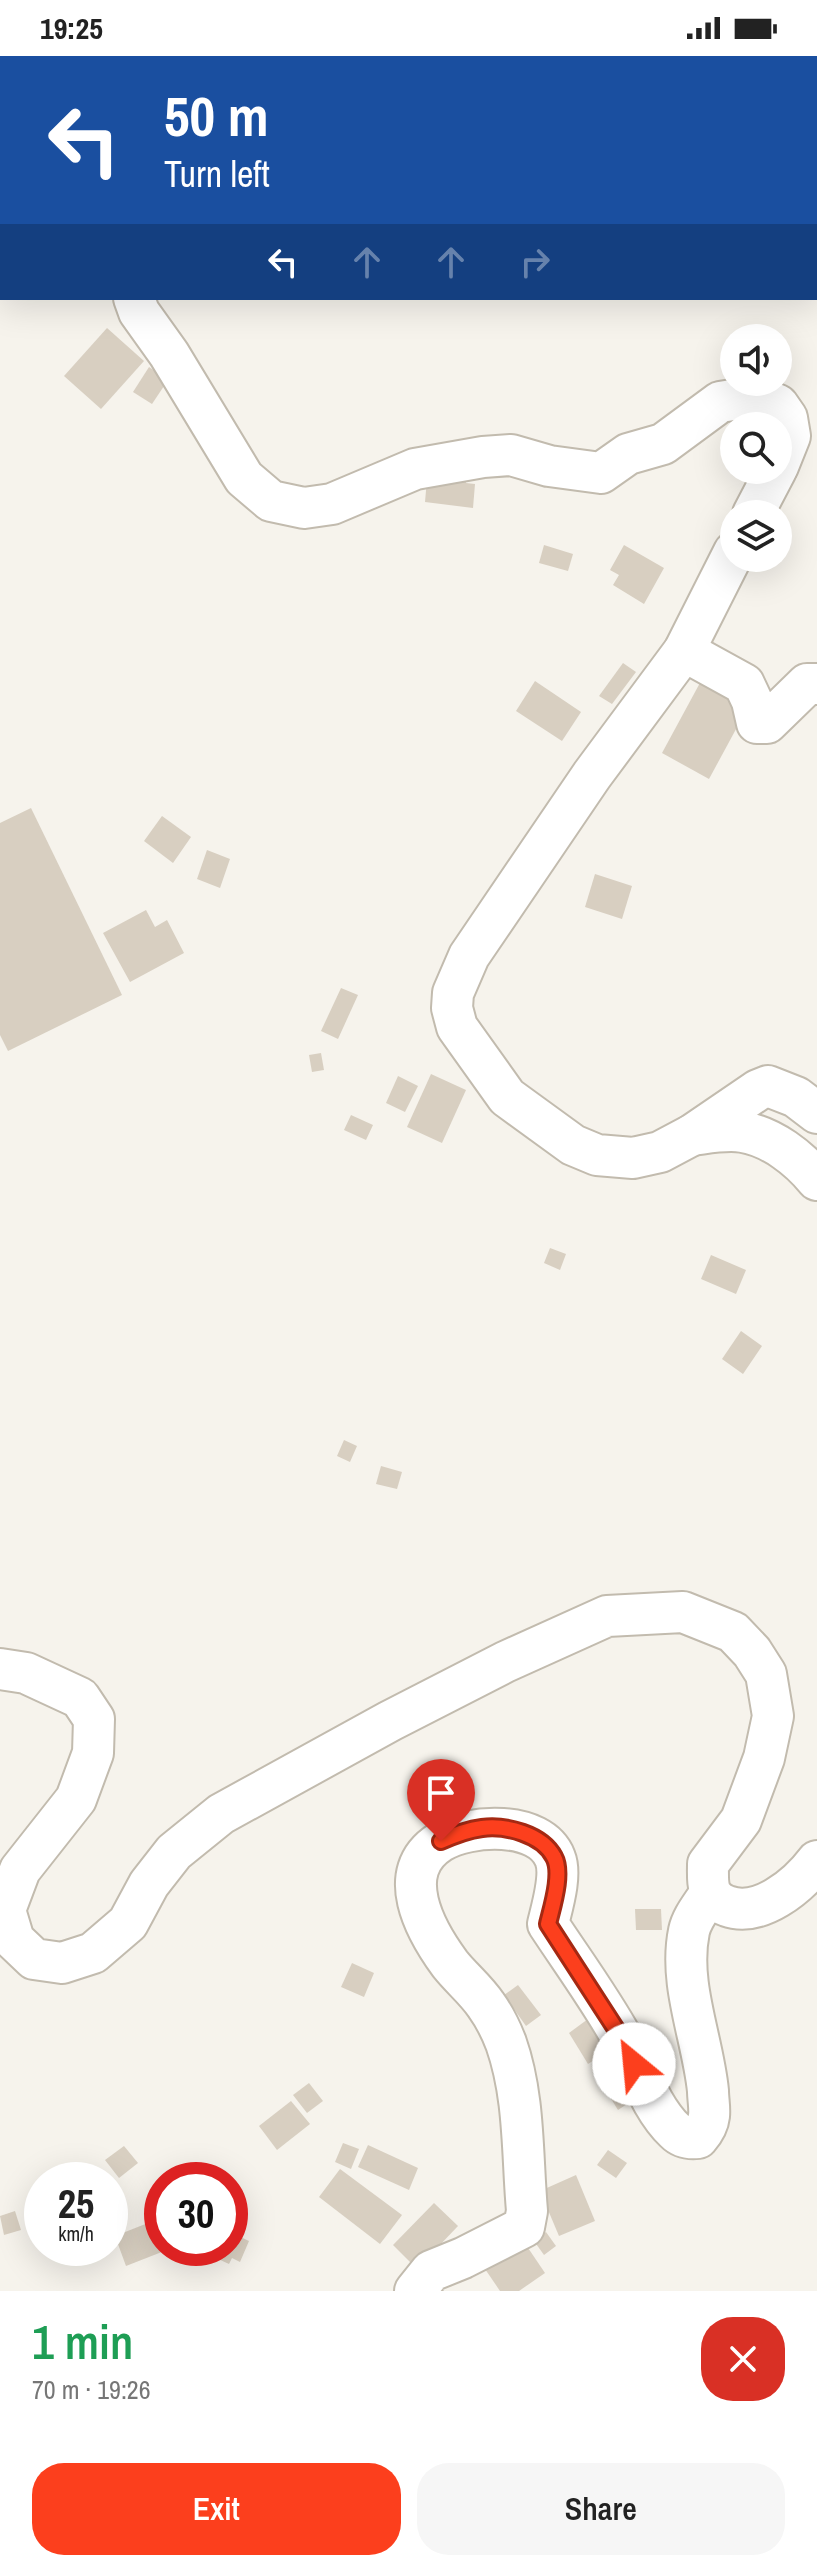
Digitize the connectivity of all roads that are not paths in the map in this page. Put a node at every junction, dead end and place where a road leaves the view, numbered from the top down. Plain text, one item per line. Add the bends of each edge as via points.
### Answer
1 (135, 300) edge
2 (783, 412) edge
3 (724, 572) edge
4 (684, 651) junction
5 (817, 684) edge
6 (817, 1113) edge
7 (692, 1135) junction
8 (817, 1180) edge
9 (0, 1669) edge
10 (817, 1861) edge
11 (710, 1893) junction
12 (415, 2291) edge

1 - 2 street via 244,478 258,493 288,506 332,504 415,469 483,457 511,455 601,473 628,454 663,444 720,402 766,400
3 - 4 street
4 - 5 street via 744,684 757,723 767,723 807,684
4 - 7 street via 469,956 457,978 452,1008 457,1027 507,1097 573,1145 597,1155 633,1158 660,1152
6 - 7 street via 768,1086
7 - 8 street via 743,1132 774,1143
9 - 11 street via 26,1673 80,1698 94,1719 93,1753 76,1799 20,1870 5,1910 14,1940 34,1959 62,1963 93,1953 128,1923 174,1852 221,1814 505,1662 607,1616 683,1612 733,1632 766,1674 773,1716 764,1758 741,1820 708,1864
10 - 11 street via 792,1886 756,1909 738,1910
11 - 12 street via 693,1919 688,1948 710,2115 705,2130 689,2139 663,2115 623,2040 548,1924 557,1885 556,1859 544,1844 527,1834 484,1827 441,1841 424,1855 415,1878 417,1903 451,1966 486,2004 505,2040 519,2085 527,2211 524,2227 431,2271

